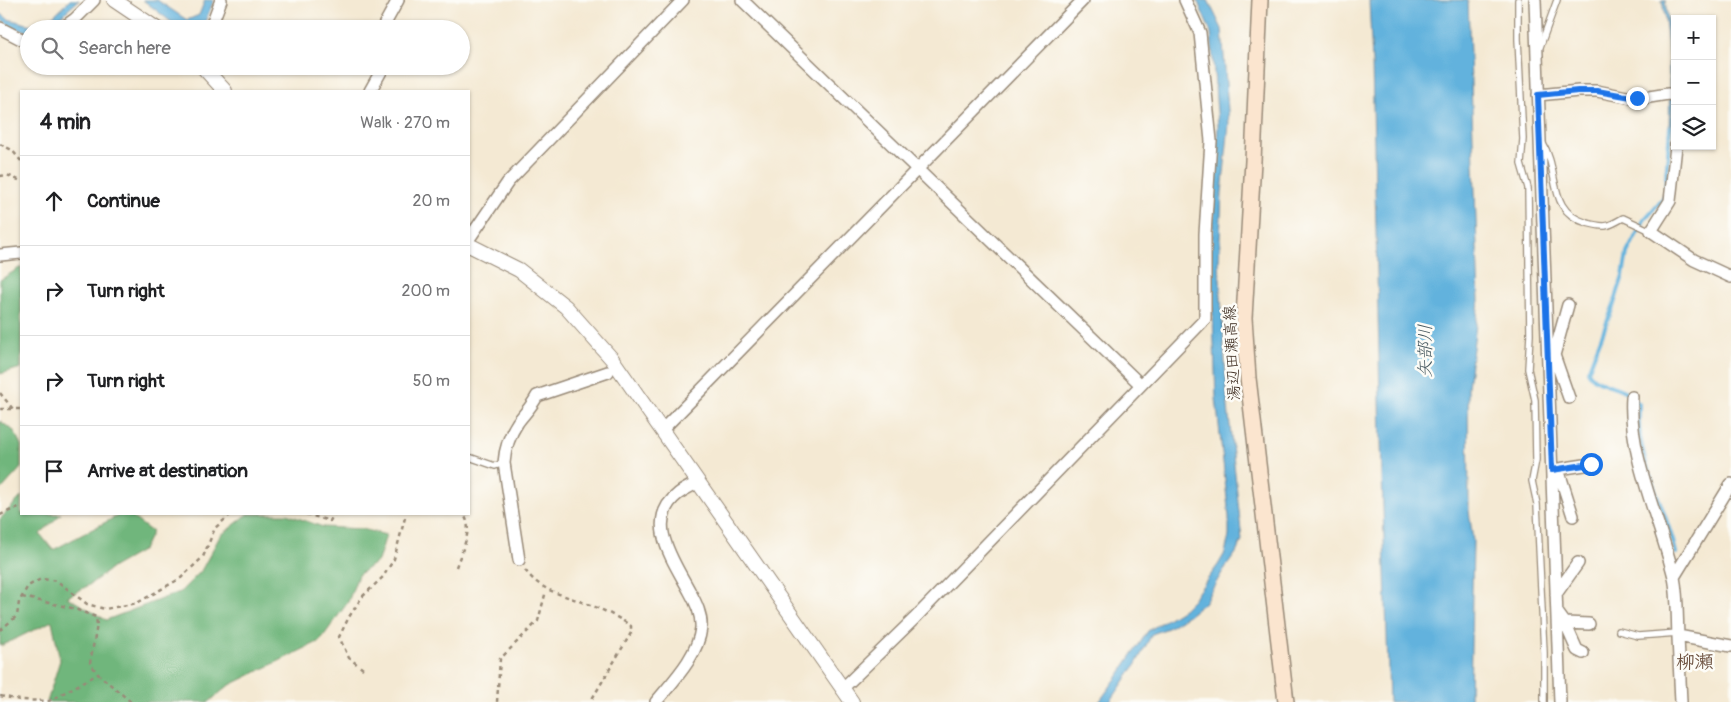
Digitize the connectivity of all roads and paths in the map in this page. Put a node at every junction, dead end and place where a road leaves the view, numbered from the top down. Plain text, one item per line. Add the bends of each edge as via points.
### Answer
1 (94, 0) edge
2 (114, 0) edge
3 (221, 0) edge
4 (398, 0) edge
5 (683, 0) edge
6 (742, 0) edge
7 (1083, 0) edge
8 (1185, 0) edge
9 (1260, 0) edge
10 (1518, 0) edge
11 (1535, 0) edge
12 (1557, 0) edge
13 (74, 20) edge
14 (144, 20) edge
15 (213, 20) edge
16 (387, 20) edge
17 (0, 28) edge
18 (20, 38) edge
19 (1537, 54) junction
20 (210, 75) edge
21 (379, 75) edge
22 (224, 90) edge
23 (371, 90) edge
24 (1538, 95) junction
25 (1671, 95) edge
26 (1540, 138) junction
27 (0, 144) edge
28 (1676, 150) edge
29 (20, 160) edge
30 (916, 169) junction
31 (0, 176) edge
32 (20, 181) edge
33 (1650, 231) junction
34 (470, 238) edge
35 (470, 246) edge
36 (20, 253) edge
37 (0, 254) edge
38 (1731, 277) edge
39 (1568, 305) dead end
40 (1547, 344) junction
41 (1555, 356) junction
42 (608, 372) dead end
43 (1548, 372) junction
44 (1141, 385) junction
45 (0, 393) edge
46 (1632, 396) dead end
47 (1569, 398) dead end
48 (13, 409) junction
49 (20, 409) edge
50 (0, 410) edge
51 (662, 430) junction
52 (470, 458) edge
53 (504, 463) junction
54 (1591, 464) dead end
55 (1555, 469) junction
56 (698, 482) junction
57 (1731, 484) edge
58 (20, 506) edge
59 (0, 515) edge
60 (230, 515) edge
61 (309, 515) edge
62 (333, 515) edge
63 (406, 515) edge
64 (464, 515) edge
65 (1573, 516) dead end
66 (519, 560) joint
67 (1578, 563) dead end
68 (456, 567) dead end
69 (1674, 577) junction
70 (547, 590) junction
71 (1556, 594) junction
72 (22, 598) junction
73 (1557, 612) junction
74 (1565, 623) junction
75 (1589, 624) dead end
76 (0, 630) edge
77 (1619, 631) dead end
78 (1678, 635) junction
79 (1731, 646) edge
80 (1583, 653) dead end
81 (363, 670) dead end
82 (98, 674) junction
83 (842, 689) junction
84 (0, 696) edge
85 (131, 702) edge
86 (497, 702) edge
87 (592, 702) edge
88 (656, 702) edge
89 (852, 702) edge
90 (1286, 702) edge
91 (1544, 702) edge
92 (1560, 702) edge
93 (1682, 702) edge

1 - 13 street
2 - 14 street
3 - 15 street
4 - 16 street
5 - 34 street via 508,182
6 - 30 street
7 - 30 street
8 - 44 street via 1200,33 1211,141 1204,234 1205,319
9 - 90 main road, 湯辺田瀬高線 via 1244,318 1248,378
10 - 91 lane via 1521,164 1528,188 1528,369 1535,400 1536,460 1532,481 1537,504
11 - 19 street
12 - 19 lane
17 - 18 street
19 - 24 street
20 - 22 street
21 - 23 street
24 - 25 street via 1578,91 1637,98
24 - 26 street
26 - 33 lane via 1547,150 1565,211 1575,219 1593,225 1608,227 1623,218
26 - 40 street
27 - 29 path via 12,150
28 - 33 street via 1670,201
30 - 44 street
30 - 51 street
31 - 32 path via 7,175
33 - 38 street via 1694,260
35 - 51 street via 519,270 566,307 612,360
36 - 37 street
39 - 41 street
40 - 41 street
40 - 43 street
41 - 43 street
41 - 47 street
42 - 53 street via 537,396 517,423 505,449
43 - 55 street
44 - 83 street
45 - 48 path
46 - 69 street via 1634,440
48 - 49 path
48 - 50 path
51 - 56 street
52 - 53 lane via 495,466
53 - 66 street
54 - 55 street
55 - 65 street
55 - 71 street
56 - 83 street
56 - 88 street via 678,494 667,506 661,522 665,543 699,610 701,626 698,641 686,665
57 - 69 street
58 - 59 path
60 - 72 path via 215,528 203,557 181,578 137,603 106,609 87,604 57,581 41,579 28,586
61 - 62 path via 330,521
63 - 81 path via 394,559 383,577 362,597 339,637 349,658
64 - 68 path via 468,523 467,533
66 - 70 path via 526,572
67 - 71 street
69 - 78 street
70 - 86 path via 538,621 500,659
70 - 87 path via 616,616 631,626 631,633
71 - 73 street
72 - 76 path via 17,616
72 - 82 path via 72,608 96,617 90,663
73 - 74 street
73 - 92 street
74 - 75 street
74 - 80 street via 1576,650
77 - 78 lane via 1638,636
78 - 79 street
78 - 93 street
82 - 84 path via 49,701
82 - 85 path
83 - 89 street

